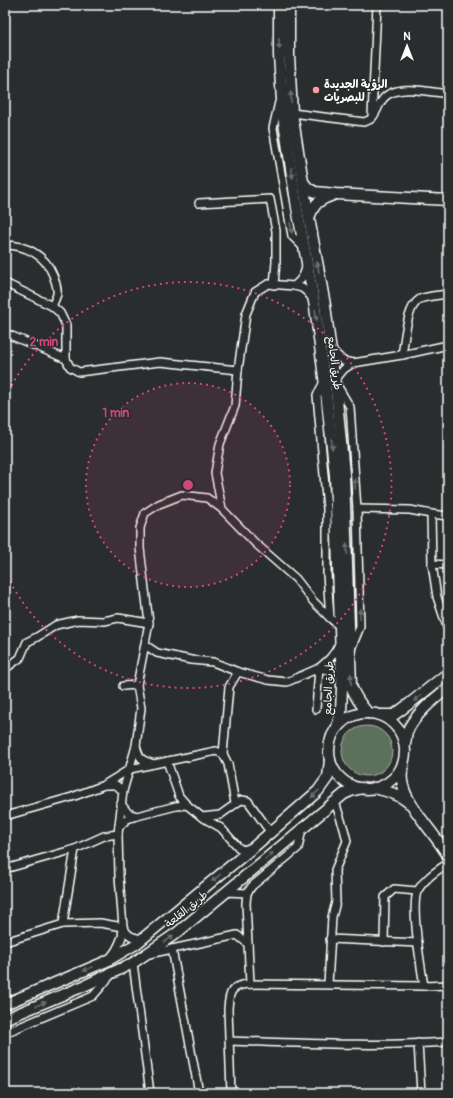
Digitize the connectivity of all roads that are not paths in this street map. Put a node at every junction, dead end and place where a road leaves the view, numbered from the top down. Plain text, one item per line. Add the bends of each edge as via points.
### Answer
1 (279, 5) edge
2 (288, 5) edge
3 (377, 5) edge
4 (448, 94) edge
5 (292, 113) junction
6 (372, 118) junction
7 (303, 182) junction
8 (336, 194) junction
9 (448, 200) edge
10 (199, 203) dead end
11 (309, 218) junction
12 (5, 245) edge
13 (307, 262) junction
14 (274, 284) junction
15 (6, 285) edge
16 (294, 286) junction
17 (448, 294) edge
18 (314, 300) junction
19 (52, 306) junction
20 (5, 333) edge
21 (448, 345) edge
22 (330, 348) junction
23 (402, 355) junction
24 (66, 358) junction
25 (353, 363) junction
26 (238, 370) junction
27 (331, 381) junction
28 (222, 509) junction
29 (357, 509) junction
30 (431, 514) junction
31 (448, 516) edge
32 (432, 564) junction
33 (448, 565) edge
34 (330, 618) junction
35 (149, 623) junction
36 (340, 627) junction
37 (448, 630) edge
38 (340, 642) junction
39 (145, 645) junction
40 (350, 651) junction
41 (157, 653) junction
42 (142, 662) junction
43 (320, 668) junction
44 (5, 669) edge
45 (238, 672) junction
46 (448, 673) edge
47 (341, 676) junction
48 (137, 685) junction
49 (123, 686) dead end
50 (448, 688) edge
51 (316, 709) dead end
52 (368, 712) junction
53 (380, 715) junction
54 (337, 727) junction
55 (136, 746) junction
56 (405, 746) junction
57 (223, 754) junction
58 (330, 760) junction
59 (167, 762) junction
60 (156, 764) junction
61 (403, 764) junction
62 (130, 770) junction
63 (104, 785) junction
64 (362, 788) junction
65 (373, 788) junction
66 (123, 791) junction
67 (179, 796) junction
68 (335, 802) junction
69 (235, 803) junction
70 (122, 804) junction
71 (187, 805) junction
72 (176, 806) junction
73 (414, 808) junction
74 (220, 815) junction
75 (5, 816) edge
76 (137, 816) junction
77 (202, 817) junction
78 (221, 828) junction
79 (302, 829) junction
80 (119, 831) junction
81 (271, 833) junction
82 (256, 846) junction
83 (75, 849) junction
84 (448, 856) edge
85 (448, 863) edge
86 (5, 869) edge
87 (417, 891) junction
88 (226, 892) junction
89 (239, 893) junction
90 (247, 893) junction
91 (246, 903) junction
92 (63, 924) junction
93 (247, 925) junction
94 (123, 928) junction
95 (237, 935) junction
96 (142, 939) junction
97 (330, 939) junction
98 (5, 942) edge
99 (384, 942) junction
100 (418, 943) junction
101 (248, 944) junction
102 (172, 949) junction
103 (145, 955) junction
104 (106, 961) junction
105 (133, 963) junction
106 (114, 972) junction
107 (250, 984) junction
108 (328, 984) junction
109 (448, 985) edge
110 (424, 986) junction
111 (5, 1004) edge
112 (5, 1019) edge
113 (5, 1034) edge
114 (230, 1041) junction
115 (448, 1042) edge
116 (418, 1043) junction
117 (150, 1093) edge
118 (199, 1093) edge
119 (231, 1093) edge
120 (421, 1093) edge

1 -> 13 main road, طريق الجامع via 283,116
5 -> 2 main road, طريق الجامع
3 - 6 street
4 - 6 street via 403,89 395,91 383,99
5 - 6 street via 364,122
5 - 7 main road, طريق الجامع
7 - 8 main road via 315,192
7 - 11 main road, طريق الجامع
8 - 9 main road
8 - 11 main road via 317,202
10 - 14 street via 270,199 276,231
22 -> 11 main road, طريق الجامع
12 - 19 street via 35,252 43,258 56,282 57,293
13 - 16 street via 305,273
13 - 18 main road, طريق الجامع
14 - 16 street
14 - 26 street via 268,284 255,292 246,314
15 - 19 street
16 - 18 street via 308,292
17 - 23 street via 421,298 414,304
18 -> 27 main road, طريق الجامع
19 - 24 street via 60,313 66,326
20 - 24 street
21 - 23 street
22 - 25 street via 343,361
22 - 27 main road, طريق الجامع
23 - 25 street
24 - 26 street via 70,367 79,372 160,362
25 - 27 street
26 - 28 street via 235,406 220,444 215,473
29 -> 27 street via 350,407
27 - 34 street via 317,395 327,509
27 -> 36 main road, طريق الجامع
40 -> 27 main road, طريق الجامع via 344,474
28 - 34 street via 255,543 296,579
28 - 35 street via 207,498 182,495 145,513 140,528 140,548
29 - 30 street via 410,510
40 -> 29 street via 360,627
30 - 31 street
30 - 32 street
32 - 33 street
32 - 37 street via 437,597
34 - 36 street
35 - 39 street
35 - 44 street via 118,618 104,621 78,620 56,625 27,642 20,658
36 - 38 main road, طريق الجامع
38 - 43 street via 336,653
38 - 47 main road, طريق الجامع
39 - 41 street
39 - 42 street
52 -> 40 main road, طريق الجامع via 354,696 351,686
41 - 42 street
41 - 45 street via 213,662
42 - 48 street
43 - 45 street via 287,682
43 - 47 street
43 - 51 street
45 - 57 street via 229,687
46 -> 53 main road via 394,715
47 - 54 main road, طريق الجامع via 341,712
48 - 49 street
48 - 55 street via 141,708
50 - 56 main road via 412,724 407,732
52 - 53 main road
52 - 54 main road via 356,714
53 - 56 main road via 388,718 400,730
54 - 58 main road via 331,737
55 - 60 street via 139,757
55 - 62 street
56 - 61 main road
57 - 59 street via 216,751
57 - 69 street via 228,764
58 - 64 main road via 341,779
58 -> 81 main road, طريق القلعة via 328,776 318,791
59 - 60 street
59 - 67 street
60 - 62 street
61 - 65 main road via 391,780
61 - 73 main road via 402,781
62 - 63 street
62 - 66 street
63 - 66 street via 116,785
63 - 75 street
64 - 65 main road
64 - 68 main road, طريق القلعة via 344,794
65 - 73 main road via 392,792
66 - 70 street
67 - 71 street
67 - 72 street
68 - 79 main road, طريق القلعة
68 - 97 street via 347,841 335,870 336,902
69 - 74 street
69 - 81 street via 241,800 248,801
70 - 76 street via 128,813
70 - 80 street
71 - 72 street
71 - 77 street
72 - 76 street
73 - 84 main road
74 - 77 street
74 - 78 street
76 - 80 street via 127,819
77 - 78 street
78 - 82 street via 239,848 244,850
88 -> 79 main road, طريق القلعة
79 - 90 street via 298,848
80 - 83 street
80 - 94 street
81 - 82 main road, طريق القلعة
82 -> 96 main road, طريق القلعة
83 - 86 street
83 - 92 street
85 - 87 street via 426,879
87 - 99 street via 394,889 385,897
87 - 100 street via 414,909
88 - 89 street
103 -> 88 main road, طريق القلعة via 178,932
89 - 90 street
89 - 91 street
90 - 91 street
91 - 93 street
92 - 94 street via 100,923
92 - 98 street
93 - 95 street
93 - 101 street
94 - 96 street via 130,936
94 - 104 street via 116,950
95 - 101 street
95 - 102 street
96 - 104 main road, طريق القلعة
97 - 99 street
97 - 108 street
99 - 100 street
100 - 110 street
101 - 107 street
102 - 103 street
102 - 118 street
103 - 105 main road, طريق القلعة
104 -> 111 main road, طريق القلعة
105 - 106 main road, طريق القلعة
105 - 117 street
112 -> 106 main road, طريق القلعة
106 - 113 street via 93,996
107 - 108 street
107 - 114 street via 236,986 229,998
108 - 110 street
109 - 110 street
114 - 116 street
114 - 119 street
115 - 116 street
116 - 120 street

